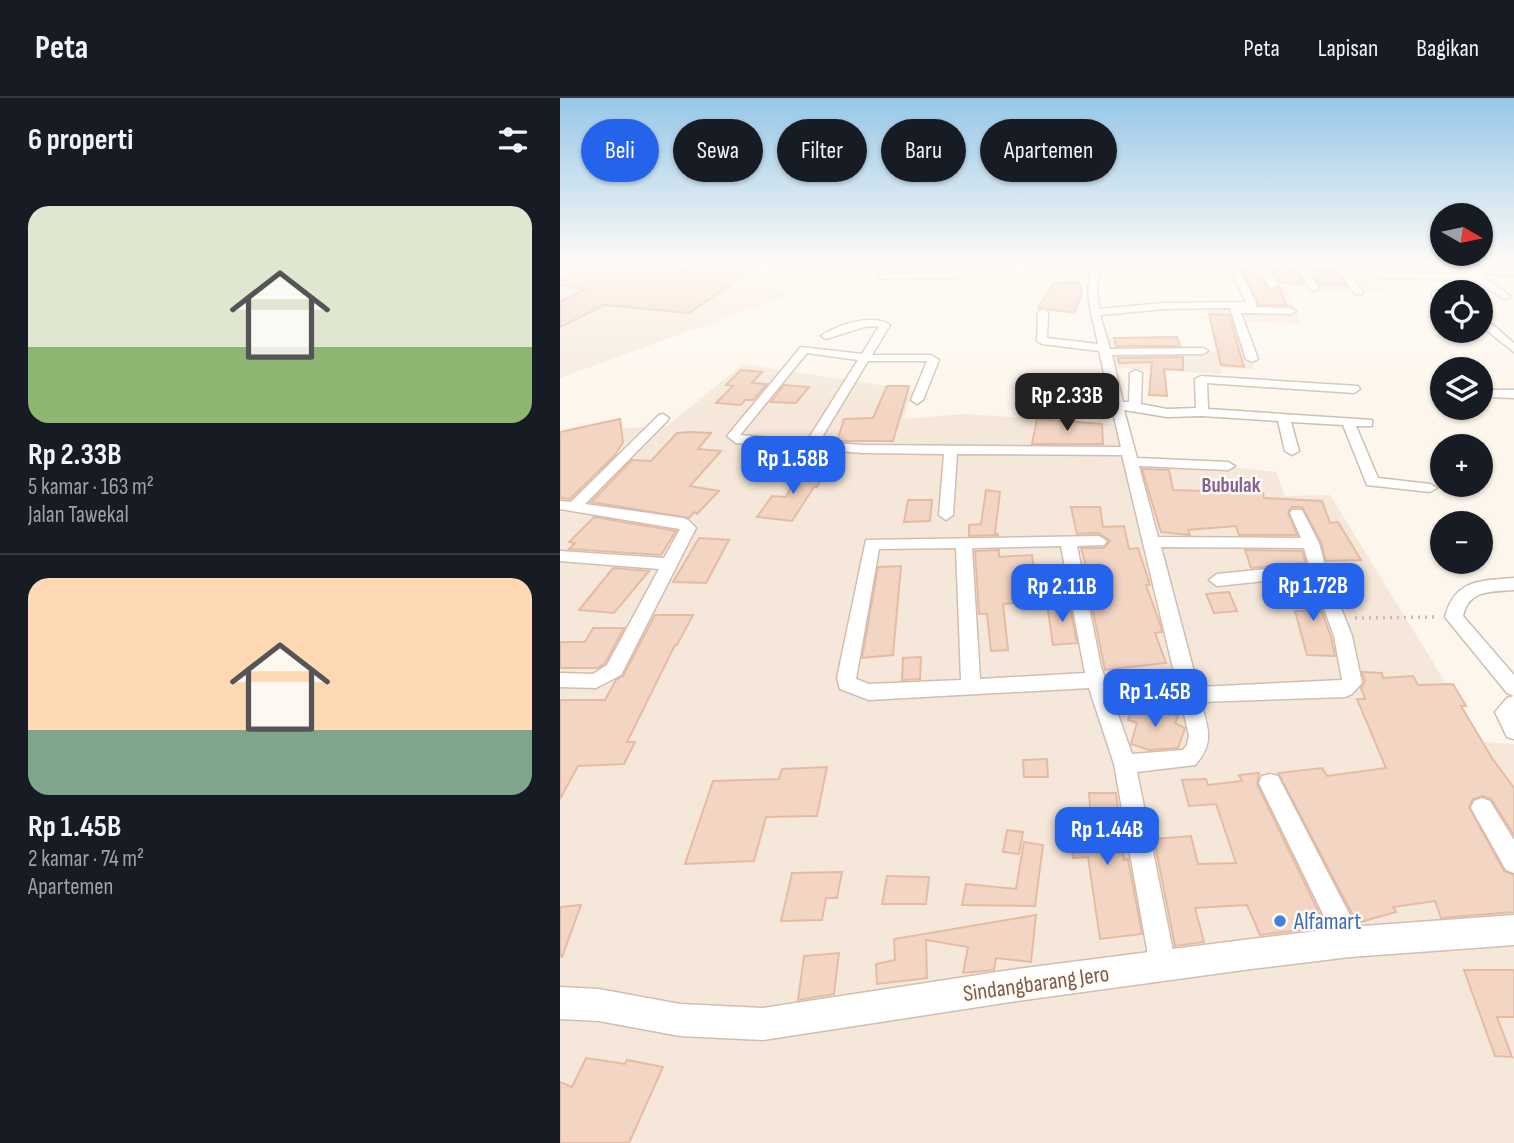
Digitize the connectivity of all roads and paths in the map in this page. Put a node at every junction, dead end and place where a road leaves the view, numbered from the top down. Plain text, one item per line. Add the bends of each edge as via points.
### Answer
1 (1043, 312) dead end
2 (1095, 312) edge
3 (1237, 313) edge
4 (1493, 331) edge
5 (826, 336) dead end
6 (1514, 349) edge
7 (1104, 350) junction
8 (1203, 351) dead end
9 (867, 358) junction
10 (1252, 359) dead end
11 (1136, 373) dead end
12 (1354, 389) dead end
13 (1493, 394) dead end
14 (1514, 394) edge
15 (917, 400) dead end
16 (1118, 406) junction
17 (1135, 406) junction
18 (1202, 412) junction
19 (1283, 417) junction
20 (663, 418) dead end
21 (1348, 422) junction
22 (1368, 423) dead end
23 (810, 446) junction
24 (951, 451) junction
25 (1292, 451) dead end
26 (1129, 456) junction
27 (1228, 466) dead end
28 (1430, 488) dead end
29 (567, 506) edge
30 (1297, 513) dead end
31 (946, 515) dead end
32 (1099, 541) dead end
33 (1068, 542) junction
34 (1153, 542) junction
35 (964, 543) junction
36 (1311, 543) junction
37 (560, 556) edge
38 (670, 564) junction
39 (1318, 570) junction
40 (1217, 580) dead end
41 (1514, 584) edge
42 (1454, 617) junction
43 (1335, 618) junction
44 (560, 680) edge
45 (1096, 680) junction
46 (971, 687) junction
47 (1514, 688) edge
48 (1190, 695) junction
49 (1514, 704) edge
50 (1514, 731) edge
51 (1125, 764) junction
52 (1270, 783) dead end
53 (1482, 808) dead end
54 (1514, 862) edge
55 (1514, 930) edge
56 (1350, 942) junction
57 (1163, 966) junction
58 (560, 1003) edge

1 - 7 street via 1042,341
2 - 7 street
3 - 10 street
4 - 6 street
5 - 9 street via 861,324 885,323
7 - 8 street
7 - 16 street
9 - 15 street via 931,358
9 - 23 street
9 - 23 street via 821,349 801,351 733,436
11 - 17 street
12 - 18 street via 1201,379
13 - 14 street
16 - 17 street
16 - 26 street
17 - 18 street via 1167,413
18 - 19 street
19 - 21 street
19 - 25 street
20 - 29 street
21 - 22 street
21 - 28 street via 1372,482
23 - 24 street
24 - 26 street
24 - 31 street
26 - 27 street
26 - 34 street
29 - 38 street via 683,523 688,528
30 - 36 street
32 - 33 street
33 - 35 street
33 - 45 street
34 - 36 street
34 - 48 street
35 - 46 street
35 - 46 street via 872,544 846,678 851,688 869,692
36 - 39 street
37 - 38 street
38 - 44 street via 614,670 596,681
39 - 40 street
39 - 43 street
41 - 42 street via 1466,592 1456,601
42 - 43 path
42 - 47 street
43 - 48 street via 1351,670 1352,683 1345,690
45 - 46 street
45 - 51 street
48 - 51 street via 1198,749 1188,759
49 - 50 street via 1506,712
51 - 57 street
52 - 56 street
53 - 54 street
55 - 56 street, Sindangbarang Jero
56 - 57 street, Sindangbarang Jero
57 - 58 street, Sindangbarang Jero via 763,1024 680,1020

